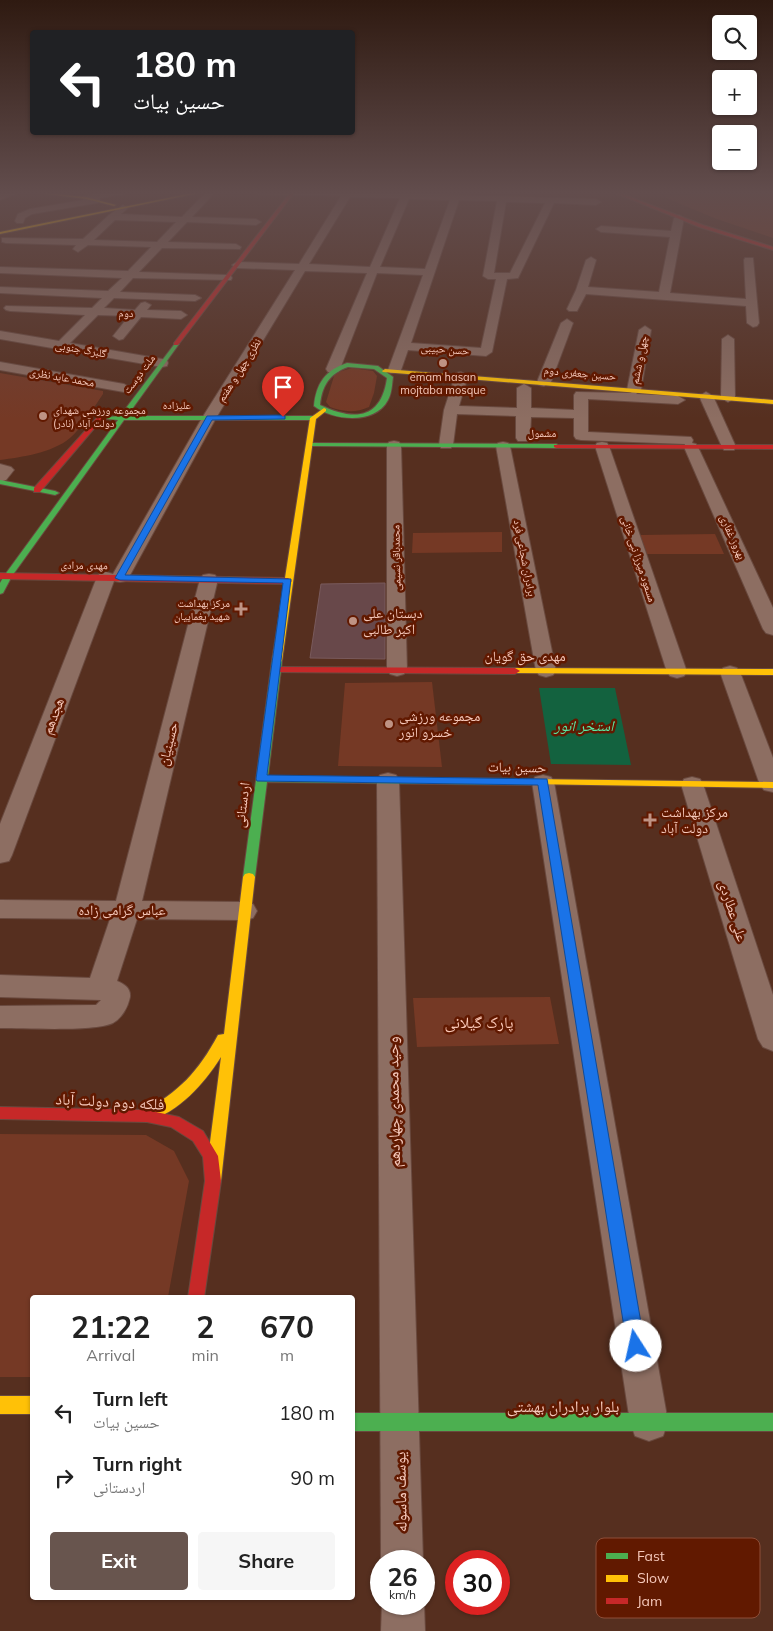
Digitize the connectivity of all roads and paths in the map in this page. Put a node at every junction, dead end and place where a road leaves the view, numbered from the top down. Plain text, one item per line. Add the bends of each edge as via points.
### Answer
1 (58, 267) edge
2 (138, 267) edge
3 (220, 267) edge
4 (236, 267) edge
5 (273, 267) edge
6 (374, 267) edge
7 (432, 267) edge
8 (490, 267) edge
9 (518, 267) edge
10 (589, 267) edge
11 (669, 267) edge
12 (749, 267) edge
13 (302, 268) junction
14 (373, 270) junction
15 (5, 271) edge
16 (52, 272) junction
17 (430, 272) junction
18 (131, 275) junction
19 (171, 276) junction
20 (502, 276) junction
21 (211, 278) junction
22 (227, 278) junction
23 (0, 279) edge
24 (0, 290) edge
25 (582, 290) junction
26 (30, 292) junction
27 (112, 294) junction
28 (152, 296) junction
29 (664, 296) junction
30 (195, 298) junction
31 (752, 303) junction
32 (10, 308) junction
33 (573, 309) dead end
34 (95, 312) junction
35 (139, 313) junction
36 (181, 314) junction
37 (0, 317) edge
38 (567, 322) dead end
39 (753, 323) dead end
40 (171, 327) dead end
41 (28, 329) dead end
42 (645, 330) dead end
43 (0, 336) edge
44 (119, 336) dead end
45 (728, 339) dead end
46 (404, 346) junction
47 (65, 349) junction
48 (149, 355) junction
49 (162, 363) junction
50 (0, 366) edge
51 (333, 369) junction
52 (390, 370) junction
53 (33, 371) junction
54 (460, 376) junction
55 (129, 381) junction
56 (544, 382) junction
57 (524, 388) dead end
58 (634, 390) junction
59 (706, 396) junction
60 (728, 398) junction
61 (678, 400) dead end
62 (773, 402) edge
63 (324, 410) junction
64 (451, 410) junction
65 (522, 412) junction
66 (580, 414) junction
67 (100, 418) junction
68 (121, 418) junction
69 (209, 418) junction
70 (313, 418) junction
71 (523, 438) dead end
72 (311, 444) junction
73 (688, 444) junction
74 (394, 445) junction
75 (446, 445) junction
76 (503, 446) junction
77 (602, 446) junction
78 (729, 447) junction
79 (773, 447) edge
80 (0, 468) edge
81 (0, 477) edge
82 (0, 482) edge
83 (37, 490) junction
84 (64, 496) junction
85 (4, 576) edge
86 (113, 577) junction
87 (209, 579) junction
88 (288, 580) junction
89 (0, 591) edge
90 (773, 629) edge
91 (277, 670) junction
92 (398, 670) junction
93 (546, 671) junction
94 (677, 672) junction
95 (730, 672) junction
96 (773, 672) edge
97 (261, 779) junction
98 (388, 780) junction
99 (543, 782) junction
100 (692, 784) junction
101 (772, 785) edge
102 (0, 855) edge
103 (0, 909) edge
104 (127, 909) junction
105 (244, 910) junction
106 (0, 986) edge
107 (100, 989) junction
108 (0, 1017) edge
109 (230, 1026) junction
110 (773, 1039) edge
111 (0, 1113) edge
112 (147, 1116) junction
113 (213, 1181) junction
114 (196, 1295) edge
115 (0, 1405) edge
116 (30, 1406) edge
117 (355, 1422) edge
118 (649, 1422) junction
119 (773, 1422) edge
120 (399, 1423) junction
121 (402, 1550) edge
122 (403, 1615) edge
123 (403, 1631) edge

1 - 16 street
2 - 18 street
3 - 21 street
4 - 22 street, ملت دوست
5 - 13 street
6 - 14 street
7 - 17 street
8 - 20 street via 488,276
9 - 20 street via 514,276
10 - 25 street
11 - 29 street
12 - 31 street
13 - 14 street
13 - 69 street, نظری چهل و هفتم
14 - 17 street
14 - 51 street
15 - 16 street
15 - 23 street
16 - 18 street
16 - 26 street
17 - 46 street
18 - 19 street
18 - 27 street
19 - 21 street
19 - 28 street
20 - 46 street, حسن حبیبی via 486,352
21 - 22 street
21 - 30 street
22 - 49 street, ملت دوست
24 - 26 street
25 - 29 street
25 - 33 street
26 - 27 street
26 - 32 street
27 - 28 street
27 - 34 street
28 - 30 street
28 - 35 street
29 - 31 street
30 - 36 street
31 - 39 street
32 - 34 street, دوم
32 - 37 street
34 - 35 street, دوم
34 - 47 street
35 - 36 street, دوم
35 - 44 street
36 - 40 street
38 - 56 street
41 - 43 street
42 - 58 street, چهل و ششم
43 - 47 street, گلبرگ جنوبی
45 - 60 street
46 - 52 street
47 - 48 street, گلبرگ جنوبی
47 - 53 street via 51,362
48 - 49 street, گلبرگ جنوبی
48 - 55 street, ملت دوست
49 - 68 street, ملت دوست
50 - 53 street, محمد عابد نظری
51 - 52 street via 363,365
51 - 63 street via 327,374 317,396 317,406
52 - 54 street, حسین جعفری دوم
52 - 63 street via 384,402 378,408 352,416
53 - 55 street, محمد عابد نظری
54 - 56 street, حسین جعفری دوم
54 - 64 street
55 - 67 street, ملت دوست
56 - 58 street, حسین جعفری دوم
57 - 65 street
58 - 59 street, حسین جعفری دوم
59 - 60 street, حسین جعفری دوم
59 - 78 street
60 - 62 street, حسین جعفری دوم
61 - 66 street via 580,395
63 - 70 street
64 - 65 street
64 - 75 street
65 - 66 street
65 - 71 street
66 - 73 street via 581,436
67 - 68 street, علیزاده
67 - 83 street, ملت دوست
68 - 69 street, علیزاده
68 - 84 street, ملت دوست
69 - 70 street, علیزاده
69 - 86 street, نظری چهل و هفتم
70 - 72 street, اردستانی
72 - 74 street, مشمول
72 - 88 street, اردستانی
73 - 77 street, مشمول
73 - 78 street, مشمول
73 - 90 street, بهروز غفاری
74 - 75 street, مشمول
74 - 92 street, محمدباقر نسیمی
75 - 76 street, مشمول
76 - 77 street, مشمول
76 - 93 street, برادران شجاعی فرد
77 - 94 street, مسعود میرزا نبی خانی
78 - 79 street, مشمول
80 - 81 street via 6,470
82 - 83 street
83 - 84 street
84 - 85 street, ملت دوست
85 - 86 street, مهدی مرادی
85 - 89 street, ملت دوست
86 - 87 street, مهدی مرادی
86 - 102 street, هجدهم
87 - 88 street, مهدی مرادی
87 - 104 street, حسینیان
88 - 91 street, اردستانی
91 - 92 street, مهدی حق گویان
91 - 97 street, اردستانی
92 - 93 street, مهدی حق گویان
93 - 94 street, مهدی حق گویان
94 - 95 street, مهدی حق گویان
95 - 96 street, مهدی حق گویان
95 - 101 street
97 - 98 street, حسین بیات
97 - 105 street, اردستانی
98 - 99 street, حسین بیات
98 - 120 street, وحید محمدی چهاردهم
99 - 100 street, حسین بیات
99 - 118 street
100 - 101 street, حسین بیات
100 - 110 street, علی عطاردی
103 - 104 street, عباس گرامی زاده
104 - 105 street, عباس گرامی زاده
104 - 107 street, حسینیان
105 - 109 street, اردستانی
106 - 107 street
107 - 108 street via 116,993 116,998 109,1012 100,1016
109 - 112 street via 199,1081 184,1096
109 - 113 street, اردستانی
111 - 112 street, فلکه دوم دولت آباد
112 - 113 street, فلکه دوم دولت آباد via 174,1121 198,1136 210,1156
113 - 114 street, فلکه دوم دولت آباد
115 - 116 street
117 - 120 street, بلوار برادران بهشتی
118 - 119 street, بلوار برادران بهشتی
118 - 120 street, بلوار برادران بهشتی
120 - 121 street, یوسف ماسوله
122 - 123 street

